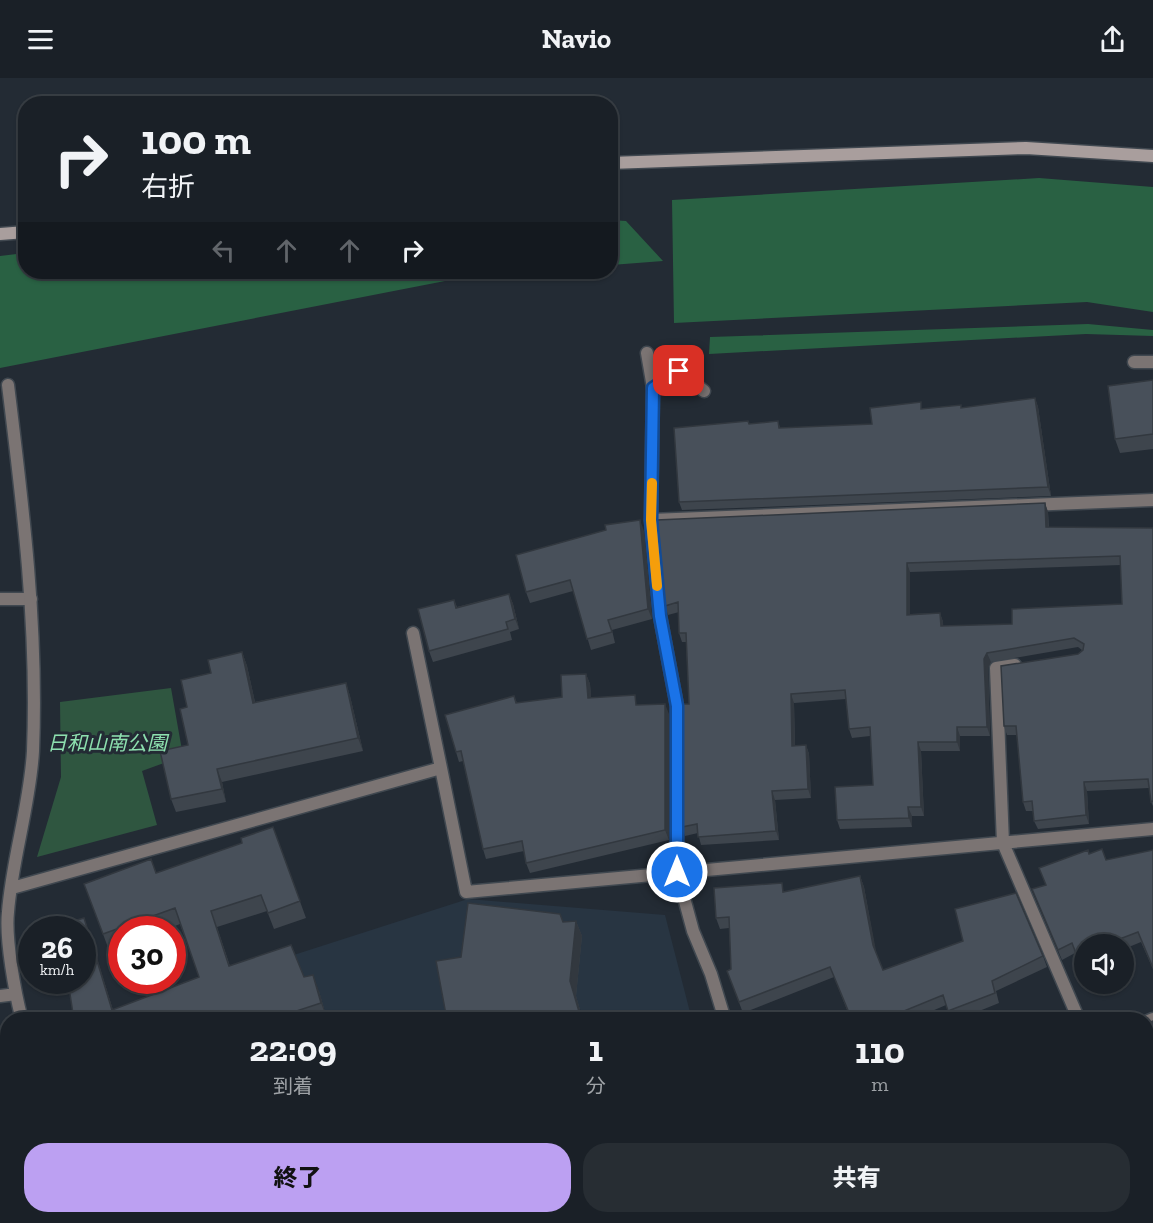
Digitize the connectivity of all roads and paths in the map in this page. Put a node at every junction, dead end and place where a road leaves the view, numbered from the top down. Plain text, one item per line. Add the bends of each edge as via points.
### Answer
1 (1153, 156) edge
2 (618, 163) edge
3 (18, 233) edge
4 (0, 234) edge
5 (647, 353) dead end
6 (1134, 362) dead end
7 (1153, 362) edge
8 (8, 385) dead end
9 (653, 388) junction
10 (704, 391) dead end
11 (1153, 500) edge
12 (651, 520) junction
13 (0, 599) edge
14 (31, 599) junction
15 (413, 633) dead end
16 (1031, 662) edge
17 (441, 768) junction
18 (1153, 829) edge
19 (1003, 843) junction
20 (677, 872) junction
21 (12, 888) junction
22 (16, 994) junction
23 (0, 996) edge
24 (20, 1012) edge
25 (723, 1012) edge
26 (1077, 1012) edge

1 - 2 street via 1026,148
3 - 4 street
5 - 9 street
6 - 7 street
8 - 14 street
9 - 10 street via 679,371
9 - 12 street
11 - 12 street
12 - 20 street via 660,616 677,706
13 - 14 street
14 - 21 street via 33,753
15 - 17 street
16 - 19 street via 996,668
17 - 20 street via 466,892
17 - 21 street
18 - 19 street
19 - 20 street
19 - 26 street
20 - 25 street via 693,931
21 - 22 street via 7,914
22 - 23 street
22 - 24 street

